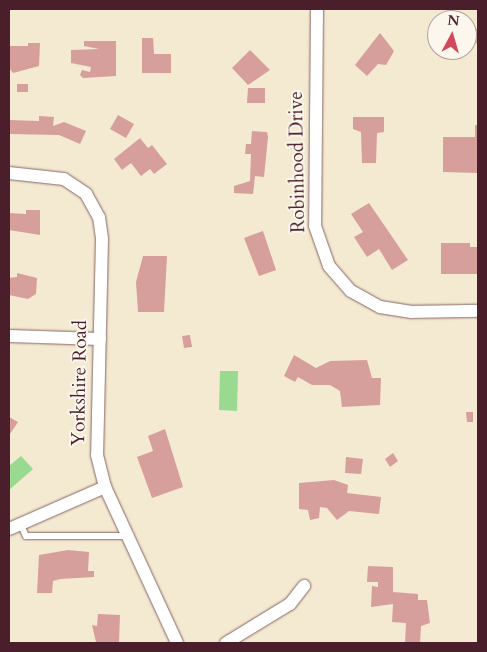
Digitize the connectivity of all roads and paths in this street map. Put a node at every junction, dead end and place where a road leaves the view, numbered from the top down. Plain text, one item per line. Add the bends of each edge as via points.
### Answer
1 (317, 9) edge
2 (9, 173) edge
3 (478, 311) edge
4 (9, 336) edge
5 (100, 339) junction
6 (105, 487) junction
7 (22, 525) junction
8 (9, 529) edge
9 (128, 536) junction
10 (304, 586) dead end
11 (177, 643) edge
12 (226, 643) edge

1 - 3 street, Robinhood Drive via 315,226 329,266 351,291 380,307 412,312
2 - 5 street, Yorkshire Road via 64,179 94,204 102,239
4 - 5 street
5 - 6 street, Yorkshire Road via 95,434
6 - 7 street
6 - 9 street, Yorkshire Road
7 - 8 street
7 - 9 lane via 26,536
9 - 11 street, Yorkshire Road
10 - 12 street via 290,604

